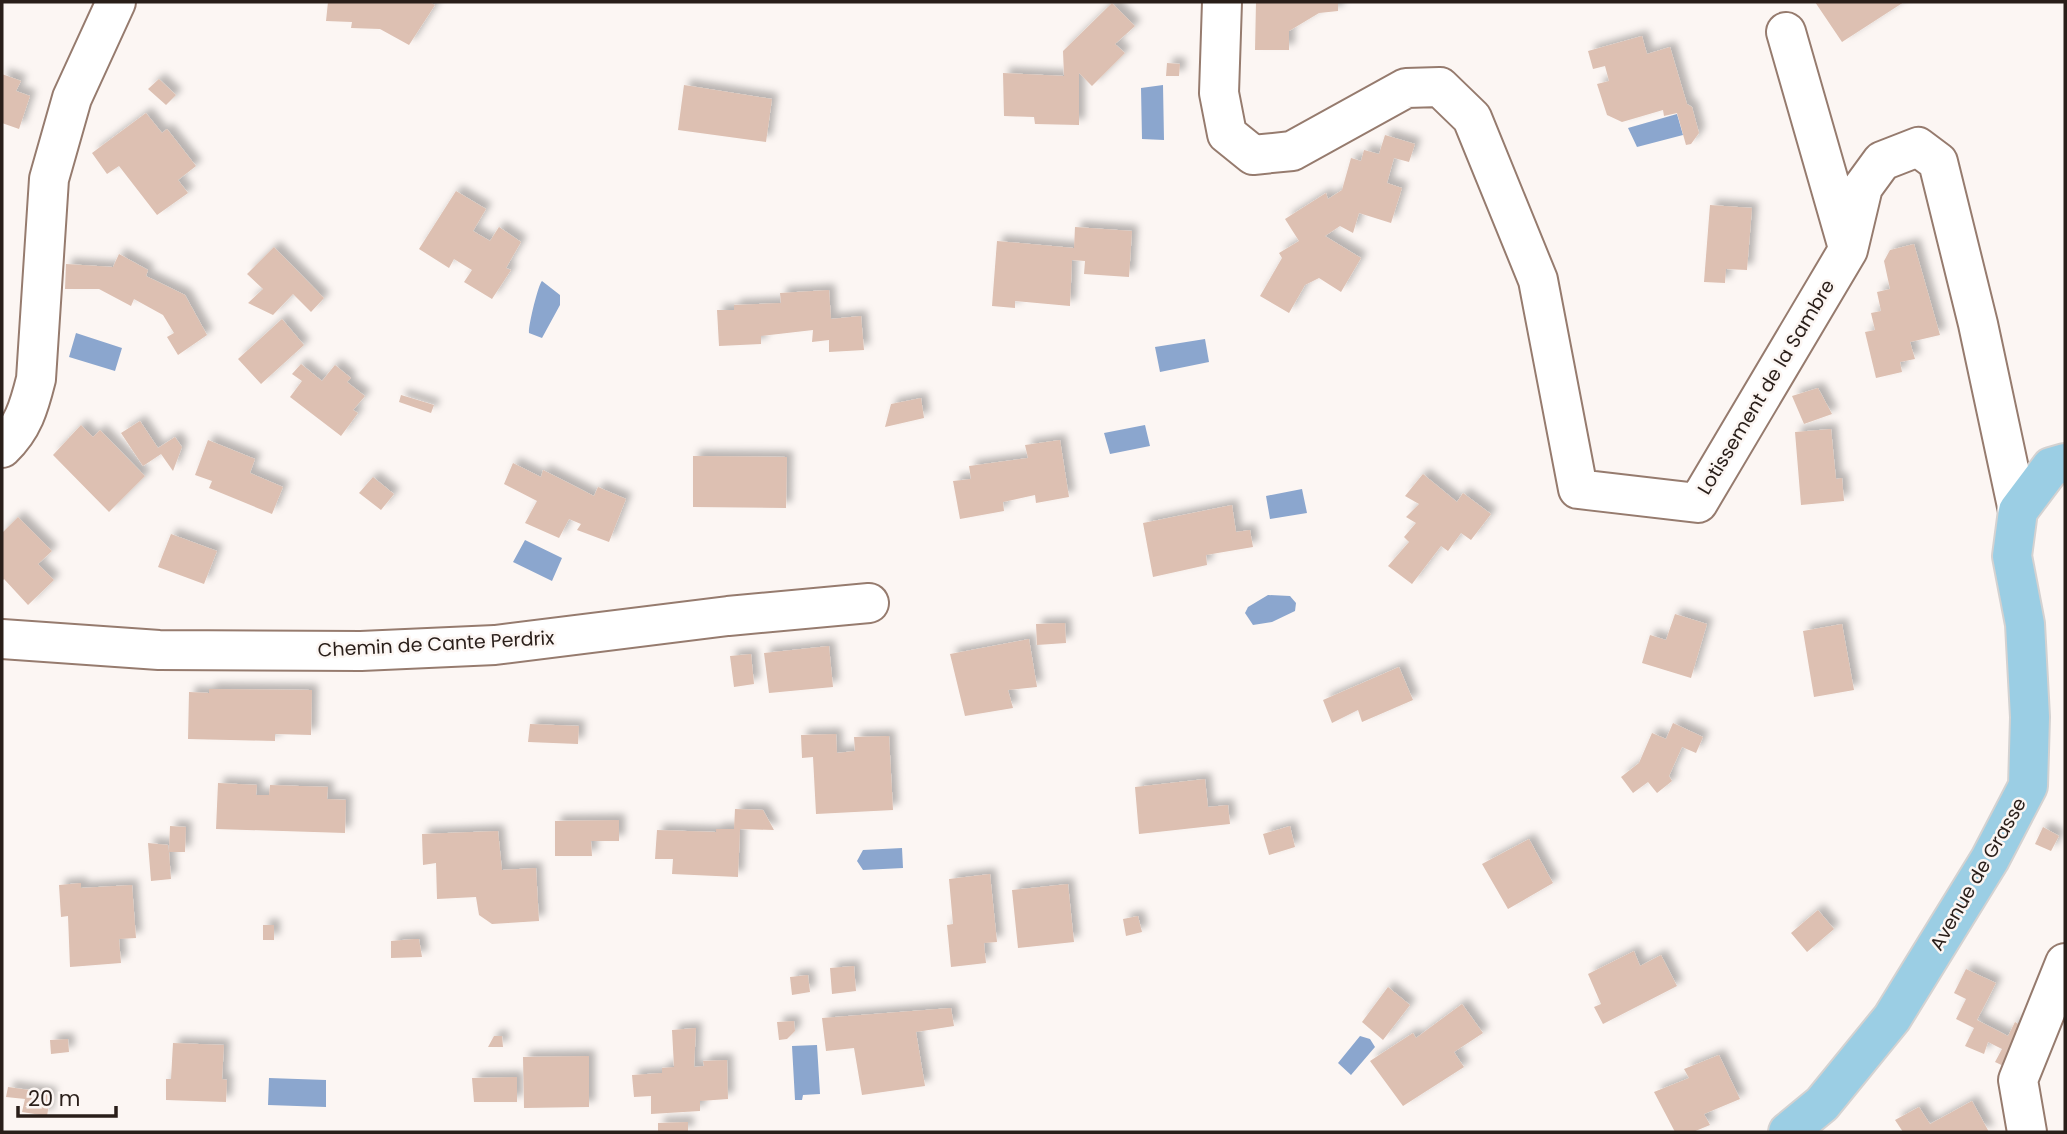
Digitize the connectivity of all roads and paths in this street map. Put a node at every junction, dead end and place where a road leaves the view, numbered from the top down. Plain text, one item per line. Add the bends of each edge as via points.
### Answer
1 (116, 2) edge
2 (1222, 2) edge
3 (1786, 32) dead end
4 (1848, 250) junction
5 (2, 448) edge
6 (2065, 463) edge
7 (2018, 512) junction
8 (869, 603) dead end
9 (2, 639) edge
10 (2065, 963) edge
11 (1788, 1132) edge
12 (2026, 1132) edge

1 - 5 street via 72,98 49,179 36,379 28,411 16,435
2 - 4 street, Lotissement de la Sambre via 1219,93 1227,134 1253,155 1292,151 1406,88 1440,87 1472,118 1538,281 1578,489 1698,503
3 - 4 street
4 - 7 street, Lotissement de la Sambre via 1863,187 1882,162 1918,147 1938,162
6 - 7 main road, Avenue de Grasse via 2051,467
7 - 11 main road, Avenue de Grasse via 2012,556 2025,624 2028,786 1990,859 1892,1018 1822,1104
8 - 9 street, Chemin de Cante Perdrix via 495,645 361,651 159,650
10 - 12 street via 2018,1080

